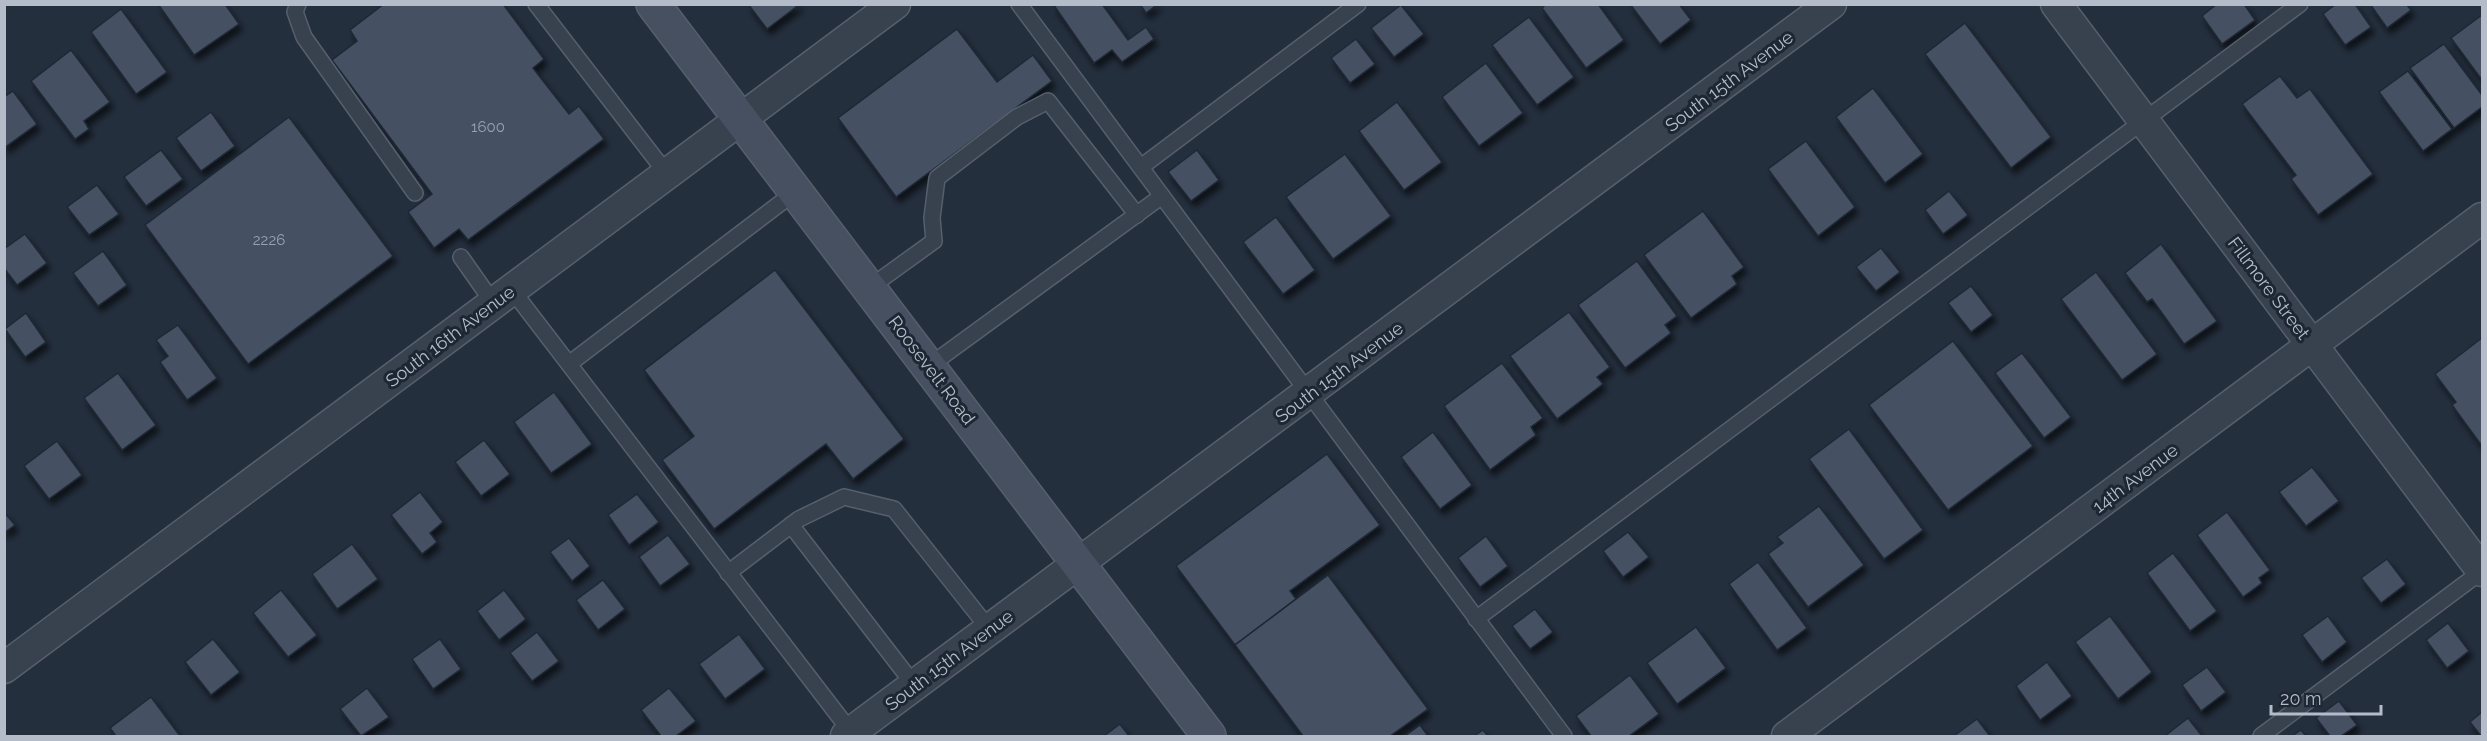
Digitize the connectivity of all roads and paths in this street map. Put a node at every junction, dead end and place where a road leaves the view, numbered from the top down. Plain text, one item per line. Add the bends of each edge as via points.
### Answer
1 (298, 4) edge
2 (536, 4) edge
3 (653, 4) edge
4 (895, 4) edge
5 (1019, 4) edge
6 (1358, 4) edge
7 (1831, 4) edge
8 (2056, 4) edge
9 (2300, 4) edge
10 (740, 120) junction
11 (2144, 121) junction
12 (1140, 167) junction
13 (667, 174) junction
14 (795, 192) junction
15 (416, 193) dead end
16 (1162, 196) junction
17 (1137, 215) junction
18 (2482, 218) edge
19 (461, 257) dead end
20 (869, 288) junction
21 (503, 297) junction
22 (2313, 345) junction
23 (569, 364) junction
24 (929, 366) junction
25 (1309, 394) junction
26 (791, 525) junction
27 (1079, 564) junction
28 (2482, 571) edge
29 (728, 573) junction
30 (1476, 619) junction
31 (990, 630) junction
32 (4, 668) edge
33 (915, 686) junction
34 (850, 735) edge
35 (1209, 736) edge
36 (1564, 736) edge
37 (1787, 736) edge
38 (2261, 736) edge

1 - 15 lane via 295,12 304,37
2 - 13 lane
3 - 10 main road, Roosevelt Road
4 - 10 street, South 16th Avenue
5 - 12 lane
6 - 12 lane
7 - 25 street, South 15th Avenue
8 - 11 street, Fillmore Street
9 - 11 lane
10 - 13 street, South 16th Avenue
10 - 14 main road, Roosevelt Road
11 - 22 street, Fillmore Street
11 - 30 lane
12 - 16 lane
13 - 21 street, South 16th Avenue
14 - 20 main road, Roosevelt Road
14 - 23 lane
16 - 17 lane
16 - 25 lane
17 - 20 lane via 1048,101 1017,117 937,178 932,218 934,241
17 - 24 lane
18 - 22 street, 14th Avenue
19 - 21 lane
20 - 24 main road, Roosevelt Road
21 - 23 lane
21 - 32 street, South 16th Avenue
22 - 28 street, Fillmore Street
22 - 37 street, 14th Avenue
23 - 29 lane
24 - 27 main road, Roosevelt Road
25 - 27 street, South 15th Avenue
25 - 30 lane
26 - 29 lane
26 - 31 lane via 844,497 894,509
26 - 33 lane
27 - 31 street, South 15th Avenue
27 - 35 main road, Roosevelt Road
28 - 38 lane
29 - 34 lane
30 - 36 lane
31 - 33 street, South 15th Avenue
33 - 34 street, South 15th Avenue

